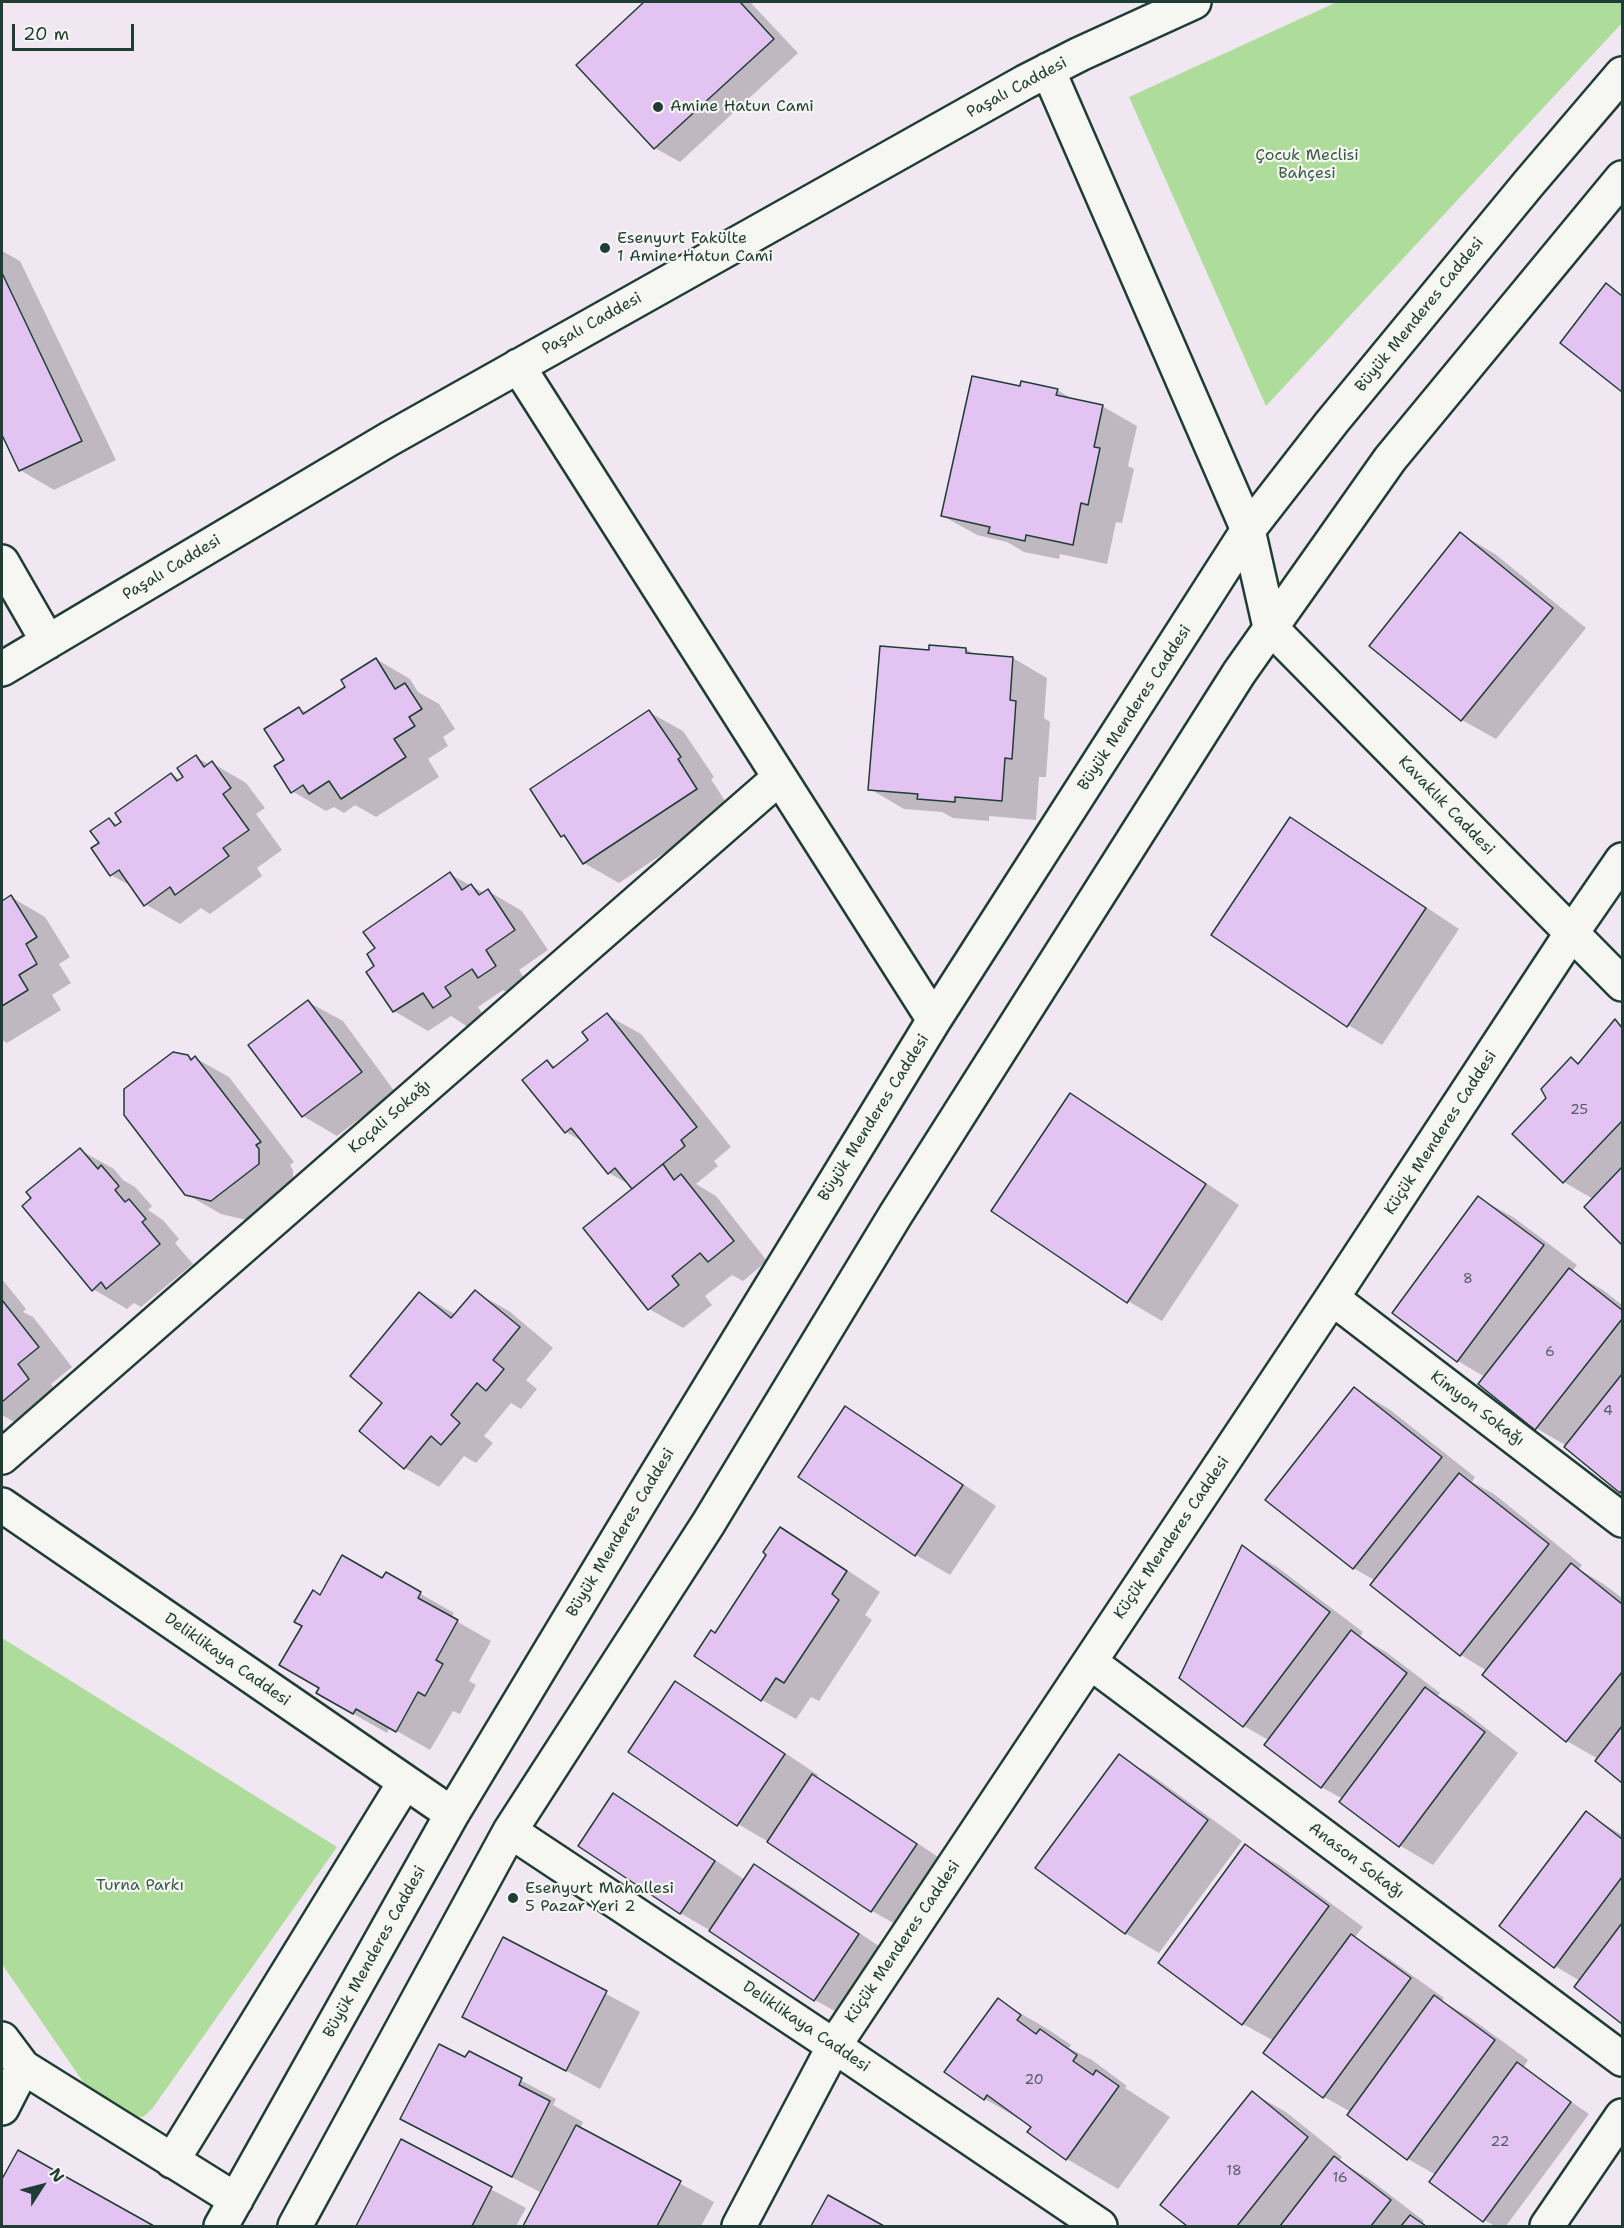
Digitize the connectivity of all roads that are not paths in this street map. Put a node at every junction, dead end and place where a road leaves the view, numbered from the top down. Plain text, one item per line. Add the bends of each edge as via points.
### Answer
1 (1194, 2) edge
2 (1048, 70) junction
3 (1623, 74) edge
4 (1623, 178) edge
5 (518, 366) junction
6 (1248, 530) junction
7 (2, 562) edge
8 (1270, 627) junction
9 (48, 642) junction
10 (2, 669) edge
11 (779, 778) junction
12 (1623, 860) edge
13 (1571, 934) junction
14 (1623, 984) edge
15 (934, 1020) junction
16 (1332, 1298) junction
17 (2, 1457) edge
18 (2, 1505) edge
19 (1623, 1520) edge
20 (1089, 1662) junction
21 (405, 1782) junction
22 (452, 1814) junction
23 (510, 1831) junction
24 (2, 2039) edge
25 (834, 2046) junction
26 (1623, 2059) edge
27 (23, 2067) junction
28 (2, 2108) edge
29 (1623, 2116) edge
30 (172, 2161) junction
31 (228, 2213) edge
32 (295, 2226) edge
33 (740, 2226) edge
34 (1100, 2226) edge
35 (1547, 2226) edge

1 - 2 street, Paşalı Caddesi
2 - 5 street, Paşalı Caddesi
2 - 6 street
3 - 6 street, Büyük Menderes Caddesi via 1332,422
4 - 8 street via 1390,459
5 - 9 street, Paşalı Caddesi
5 - 11 street
6 - 8 street
6 - 15 street, Büyük Menderes Caddesi
7 - 9 street
8 - 13 street, Kavaklık Caddesi
8 - 23 street via 896,1214 708,1524
9 - 10 street, Paşalı Caddesi
11 - 15 street
11 - 17 street, Koçali Sokağı
12 - 13 street, Küçük Menderes Caddesi
13 - 14 street, Kavaklık Caddesi
13 - 16 street, Küçük Menderes Caddesi
15 - 22 street, Büyük Menderes Caddesi
16 - 19 street, Kimyon Sokağı
16 - 20 street, Küçük Menderes Caddesi
18 - 21 street, Deliklikaya Caddesi
20 - 25 street, Küçük Menderes Caddesi
20 - 26 street, Anason Sokağı
21 - 22 street, Deliklikaya Caddesi
21 - 30 street
22 - 31 street, Büyük Menderes Caddesi
23 - 25 street, Deliklikaya Caddesi
23 - 32 street
24 - 27 street
25 - 33 street, Küçük Menderes Caddesi
25 - 34 street, Deliklikaya Caddesi
27 - 28 street
27 - 30 street
29 - 35 street
30 - 31 street

